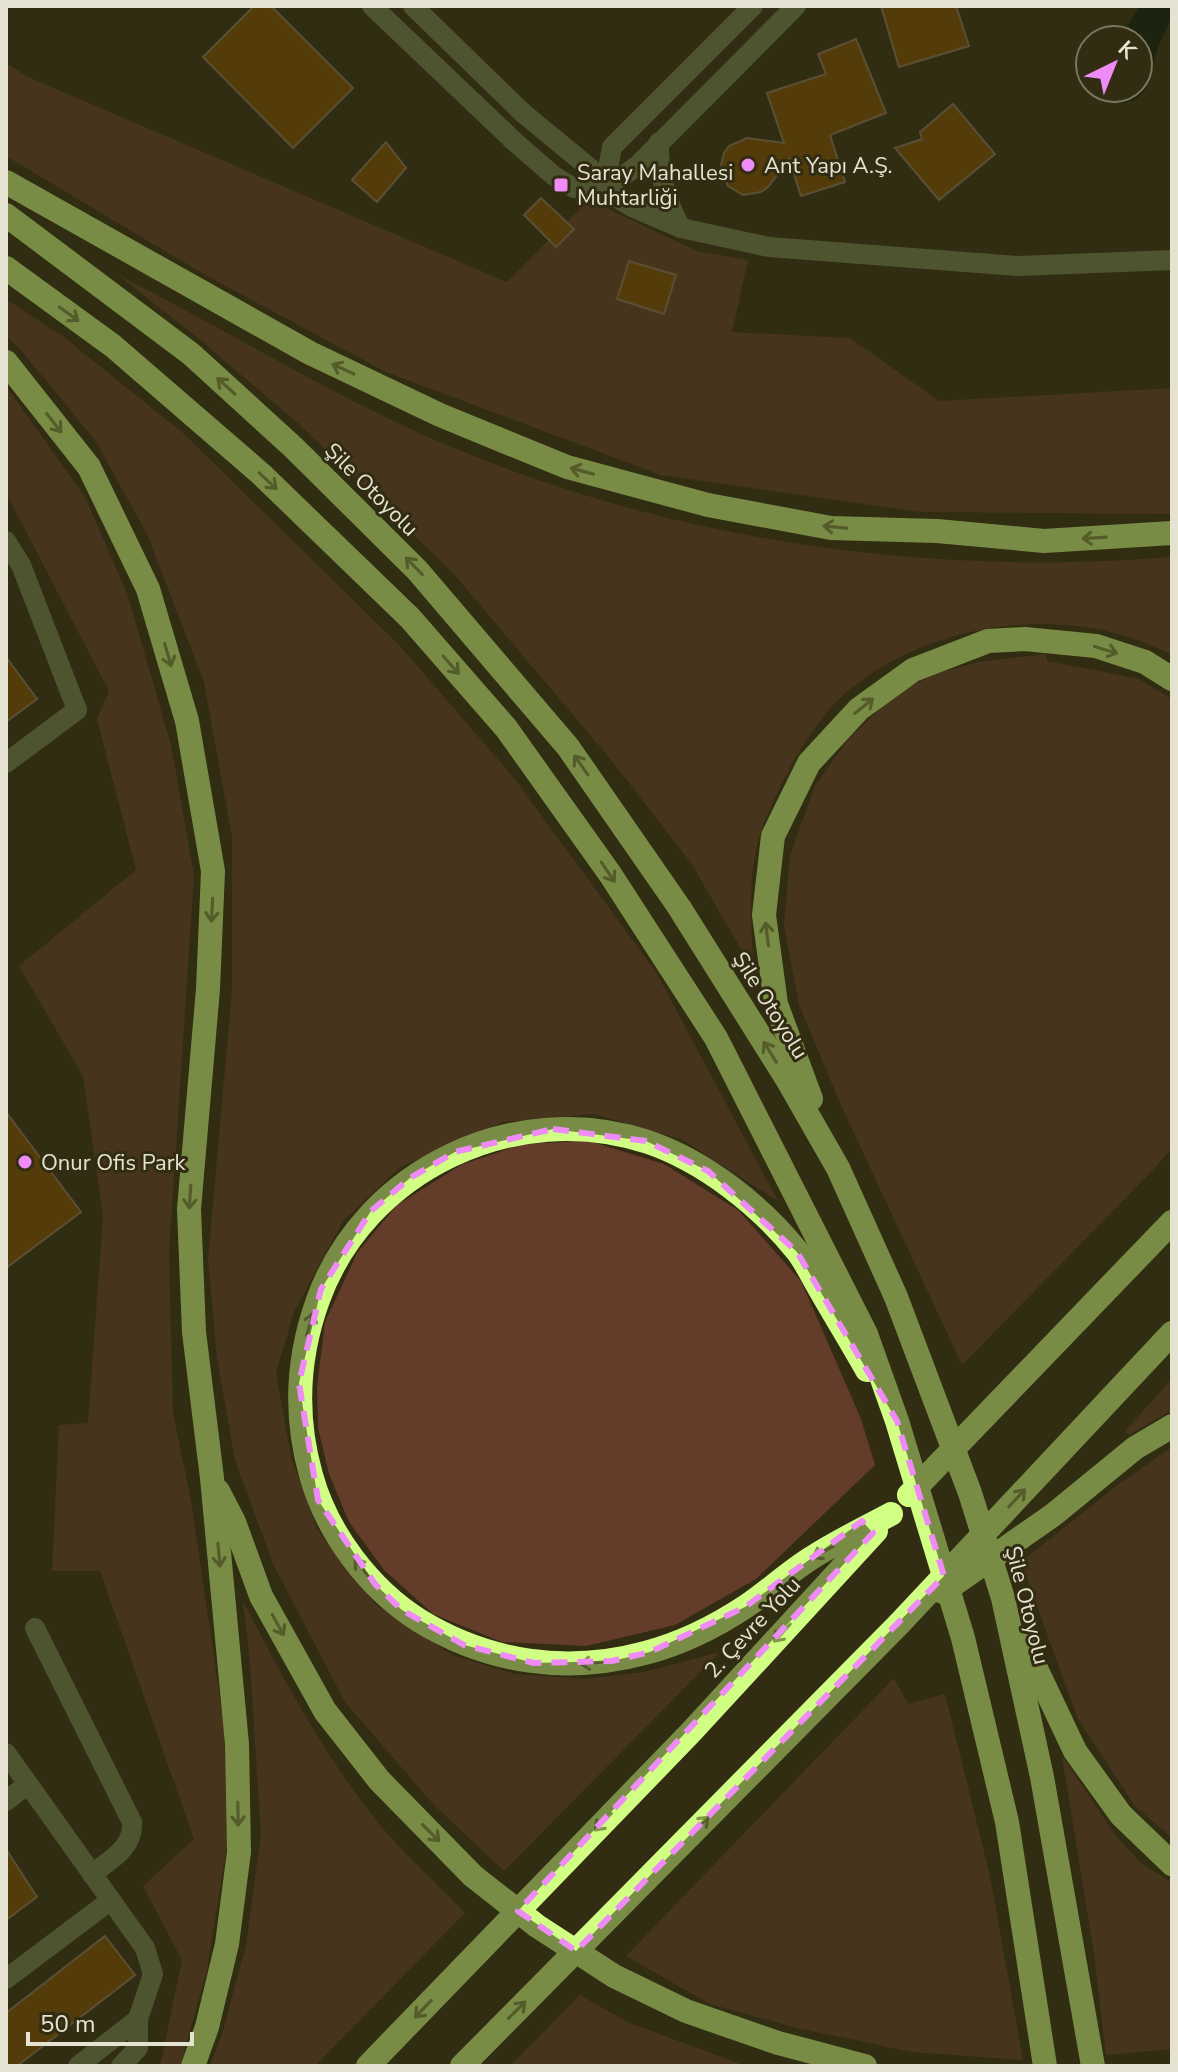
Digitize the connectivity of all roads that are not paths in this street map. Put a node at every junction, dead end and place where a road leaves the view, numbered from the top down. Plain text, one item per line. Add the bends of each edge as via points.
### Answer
1 (372, 6) edge
2 (413, 6) edge
3 (753, 6) edge
4 (796, 6) edge
5 (659, 142) junction
6 (6, 182) edge
7 (604, 190) junction
8 (6, 215) edge
9 (681, 228) junction
10 (1172, 260) edge
11 (6, 268) edge
12 (6, 362) edge
13 (1172, 533) edge
14 (6, 541) edge
15 (1172, 679) edge
16 (6, 763) edge
17 (838, 1168) junction
18 (1172, 1211) edge
19 (1166, 1228) edge
20 (1172, 1333) edge
21 (897, 1421) junction
22 (1172, 1426) edge
23 (212, 1478) junction
24 (891, 1514) junction
25 (1003, 1598) junction
26 (899, 1624) junction
27 (35, 1628) dead end
28 (6, 1753) edge
29 (28, 1784) junction
30 (6, 1801) edge
31 (1172, 1864) edge
32 (92, 1874) junction
33 (111, 1900) junction
34 (6, 1979) edge
35 (138, 2019) junction
36 (1092, 2062) edge
37 (1044, 2063) edge
38 (78, 2066) edge
39 (121, 2066) edge
40 (193, 2066) edge
41 (368, 2066) edge
42 (462, 2066) edge
43 (865, 2066) edge

1 - 7 street via 554,176 574,188
2 - 7 street via 523,113 591,169
3 - 7 street via 612,147
4 - 5 street
5 - 7 street
5 - 9 street via 663,185
13 -> 6 highway via 1044,541 831,528 708,505 567,467 310,353
7 - 9 street
17 -> 8 highway, Şile Otoyolu via 679,907 568,747 417,570 191,354
9 - 10 street via 769,247 1002,265
11 -> 21 highway via 113,346 261,474 410,618 506,728 610,874 716,1038 866,1334
12 -> 23 highway via 89,467 148,589 187,721 213,871 189,1209 194,1332
14 - 16 street via 21,565 77,710
17 -> 15 highway via 776,1004 764,915 773,836 809,763 859,709 913,670 988,641 1096,646 1145,662
17 - 25 highway, Şile Otoyolu via 931,1387
18 - 19 highway, 2. Çevre Yolu
19 - 24 highway, 2. Çevre Yolu
26 -> 20 highway
24 -> 21 highway via 812,1558 735,1613 650,1652 573,1664 500,1657 464,1645 402,1610 351,1554 318,1500 307,1460 300,1415 302,1350 334,1262 371,1211 410,1178 455,1152 518,1133 588,1129 646,1141 681,1155 756,1210 797,1252
21 - 37 highway via 963,1638 1007,1822
22 - 26 highway
23 -> 40 highway via 237,1744 239,1852 227,1944
23 -> 43 highway via 261,1596 325,1711 379,1780 473,1876 614,1976 686,2011
24 -> 41 highway, 2. Çevre Yolu via 692,1731
25 - 31 highway via 1075,1751 1121,1815
25 - 36 highway, Şile Otoyolu via 1042,1777
42 -> 26 highway
27 - 32 street via 132,1822 127,1845
28 - 29 street
29 - 30 street
29 - 32 street
32 - 33 street
33 - 34 street
33 - 35 street via 145,1948 153,1974
35 - 38 street
35 - 39 street via 138,2048

